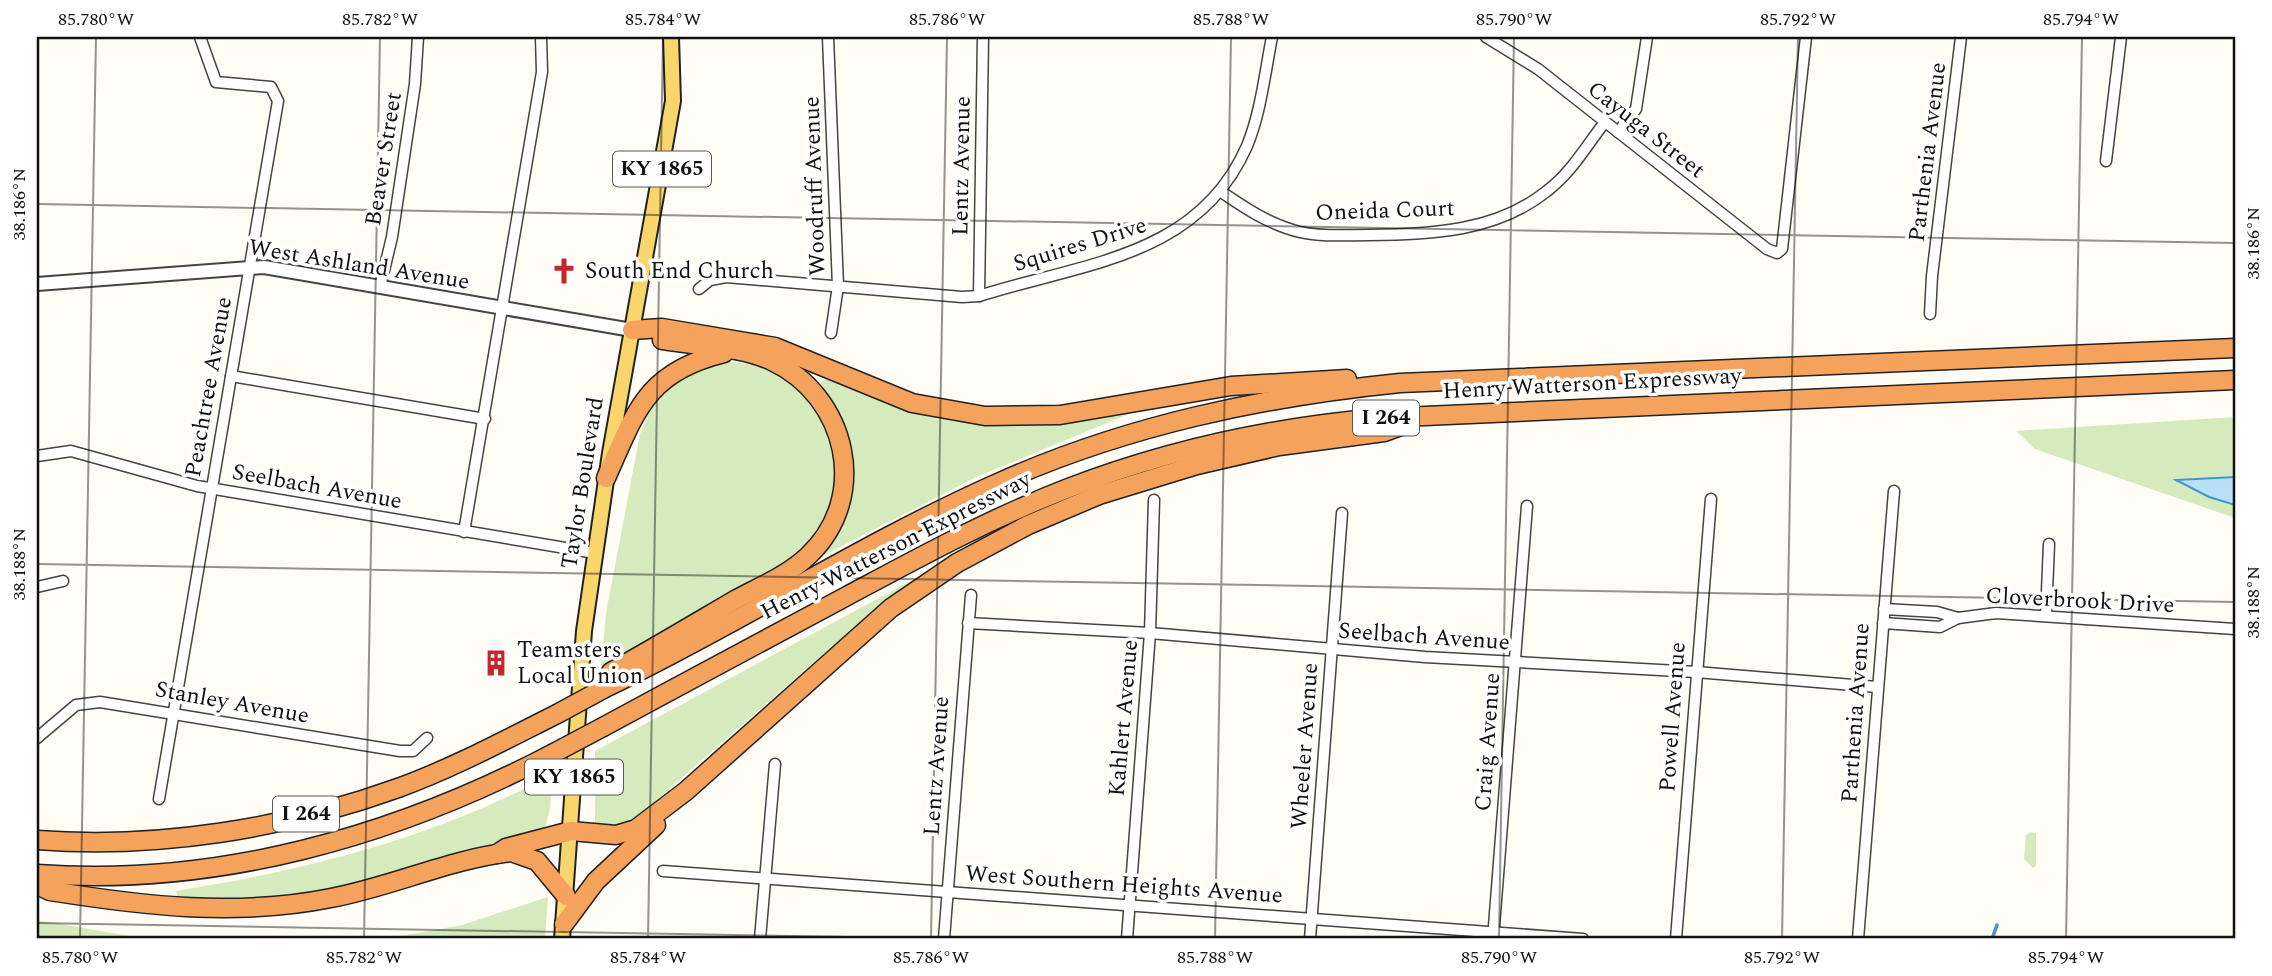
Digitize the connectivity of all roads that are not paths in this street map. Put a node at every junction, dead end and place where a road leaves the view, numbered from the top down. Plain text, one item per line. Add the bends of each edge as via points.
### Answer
1 (200, 37) edge
2 (418, 37) edge
3 (541, 37) edge
4 (671, 37) edge
5 (828, 37) edge
6 (983, 37) edge
7 (1272, 37) edge
8 (1486, 37) edge
9 (1647, 37) edge
10 (1806, 37) edge
11 (1961, 37) edge
12 (2121, 37) edge
13 (1605, 122) junction
14 (1618, 132) junction
15 (2106, 161) dead end
16 (1220, 191) junction
17 (249, 267) junction
18 (37, 284) edge
19 (838, 286) junction
20 (380, 287) junction
21 (699, 289) dead end
22 (979, 296) junction
23 (503, 308) junction
24 (1930, 314) dead end
25 (632, 330) junction
26 (831, 333) dead end
27 (2235, 348) edge
28 (730, 351) junction
29 (231, 376) junction
30 (2235, 380) edge
31 (1401, 383) junction
32 (1430, 417) junction
33 (485, 419) junction
34 (37, 456) edge
35 (606, 478) junction
36 (211, 488) junction
37 (1894, 491) dead end
38 (1711, 499) dead end
39 (1154, 500) dead end
40 (1527, 506) dead end
41 (1342, 513) dead end
42 (464, 532) junction
43 (2049, 544) dead end
44 (595, 554) junction
45 (63, 581) dead end
46 (37, 587) edge
47 (971, 595) dead end
48 (1884, 608) junction
49 (2046, 615) junction
50 (1958, 618) junction
51 (968, 623) junction
52 (1882, 623) junction
53 (2235, 629) edge
54 (1150, 633) junction
55 (1331, 650) junction
56 (1514, 663) junction
57 (1696, 672) junction
58 (1877, 687) junction
59 (605, 688) junction
60 (174, 713) junction
61 (37, 738) edge
62 (427, 738) dead end
63 (775, 764) dead end
64 (686, 791) junction
65 (159, 799) dead end
66 (571, 831) junction
67 (37, 841) edge
68 (496, 854) junction
69 (663, 871) dead end
70 (37, 874) edge
71 (765, 878) junction
72 (37, 885) edge
73 (947, 892) junction
74 (566, 896) junction
75 (1129, 906) junction
76 (1311, 919) junction
77 (563, 932) edge
78 (1493, 936) edge
79 (760, 939) edge
80 (944, 939) edge
81 (1126, 939) edge
82 (1310, 939) edge
83 (1583, 939) edge
84 (1676, 939) edge
85 (1858, 939) edge

1 - 17 street, Peachtree Avenue via 216,82 266,86 278,95
2 - 20 street, Beaver Street via 392,237
3 - 23 street via 542,72
4 - 25 main road, Taylor Boulevard / KY 1865 via 673,101
5 - 19 street, Woodruff Avenue
6 - 22 street, Lentz Avenue
7 - 16 street, Squires Drive via 1248,144
8 - 13 street, Cayuga Street via 1538,69
9 - 14 street via 1636,109
10 - 14 street, Cayuga Street via 1780,252 1767,249
11 - 24 street, Parthenia Avenue
12 - 15 street
13 - 14 street, Cayuga Street
13 - 16 street, Oneida Court via 1566,175 1546,193 1501,217 1458,230 1309,233 1272,223
16 - 22 street, Squires Drive via 1179,230 1143,248
17 - 18 street, West Ashland Avenue
17 - 20 street, West Ashland Avenue
17 - 29 street, Peachtree Avenue
19 - 21 street via 726,277 710,280
19 - 22 street
19 - 26 street, Woodruff Avenue
20 - 23 street, West Ashland Avenue
23 - 25 street, West Ashland Avenue
23 - 33 street
25 - 28 highway
25 - 31 highway via 662,328 775,347 912,402 985,416 1060,415 1267,381 1340,378
25 - 35 main road, Taylor Boulevard / KY 1865
27 - 31 highway, Henry Watterson Expressway / I 264
28 - 35 highway via 693,361 654,388 633,417
28 - 59 highway via 787,369 808,384 825,406 845,457 838,511 817,547 796,566 611,672
29 - 33 street
29 - 36 street, Peachtree Avenue
30 - 32 highway, Henry Watterson Expressway / I 264
31 - 59 highway, Henry Watterson Expressway / I 264 via 1285,397 1200,414 1064,456 959,501
32 - 64 highway via 1384,432 1279,446 1152,477 1077,503 1004,537 925,583 862,631
32 - 70 highway, Henry Watterson Expressway / I 264, bridge via 1337,422 1231,439 1067,488 928,552 552,754 444,806 358,836 308,850 181,872 77,877
33 - 42 street
34 - 36 street, Seelbach Avenue via 71,451
35 - 44 main road, Taylor Boulevard / KY 1865
36 - 42 street, Seelbach Avenue
36 - 60 street, Peachtree Avenue
37 - 48 street, Parthenia Avenue
38 - 57 street, Powell Avenue
39 - 54 street, Kahlert Avenue
40 - 56 street, Craig Avenue
41 - 55 street, Wheeler Avenue
42 - 44 street, Seelbach Avenue
43 - 49 street
44 - 66 main road, Taylor Boulevard / KY 1865 via 584,631
45 - 46 street
47 - 51 street, Lentz Avenue
48 - 50 street
48 - 52 street, Parthenia Avenue
49 - 50 street, Cloverbrook Drive via 1996,613
49 - 53 street, Cloverbrook Drive
50 - 52 street, Cloverbrook Drive via 1940,627
51 - 54 street, Seelbach Avenue
51 - 73 street, Lentz Avenue
52 - 58 street, Parthenia Avenue
54 - 55 street, Seelbach Avenue
54 - 75 street, Kahlert Avenue
55 - 56 street, Seelbach Avenue
55 - 76 street, Wheeler Avenue
56 - 57 street, Seelbach Avenue
56 - 78 street, Craig Avenue
57 - 58 street, Seelbach Avenue
57 - 84 street, Powell Avenue
58 - 85 street, Parthenia Avenue
59 - 67 highway, Henry Watterson Expressway / I 264, bridge via 449,767 320,811 176,838
60 - 61 street, Stanley Avenue via 100,702 76,705
60 - 62 street, Stanley Avenue via 400,751 413,751
60 - 65 street, Peachtree Avenue
63 - 71 street
64 - 66 highway via 636,829 624,833
64 - 77 highway via 674,808 596,881
66 - 68 highway
66 - 74 main road, Taylor Boulevard / KY 1865
68 - 72 highway via 364,891 248,909 149,906 50,891
68 - 74 highway via 511,852 537,861
69 - 71 street, West Southern Heights Avenue
71 - 73 street, West Southern Heights Avenue
71 - 79 street
73 - 75 street, West Southern Heights Avenue
73 - 80 street, Lentz Avenue
74 - 77 main road, Taylor Boulevard / KY 1865
75 - 76 street, West Southern Heights Avenue
75 - 81 street, Kahlert Avenue
76 - 78 street, West Southern Heights Avenue
76 - 82 street, Wheeler Avenue
78 - 83 street, West Southern Heights Avenue

